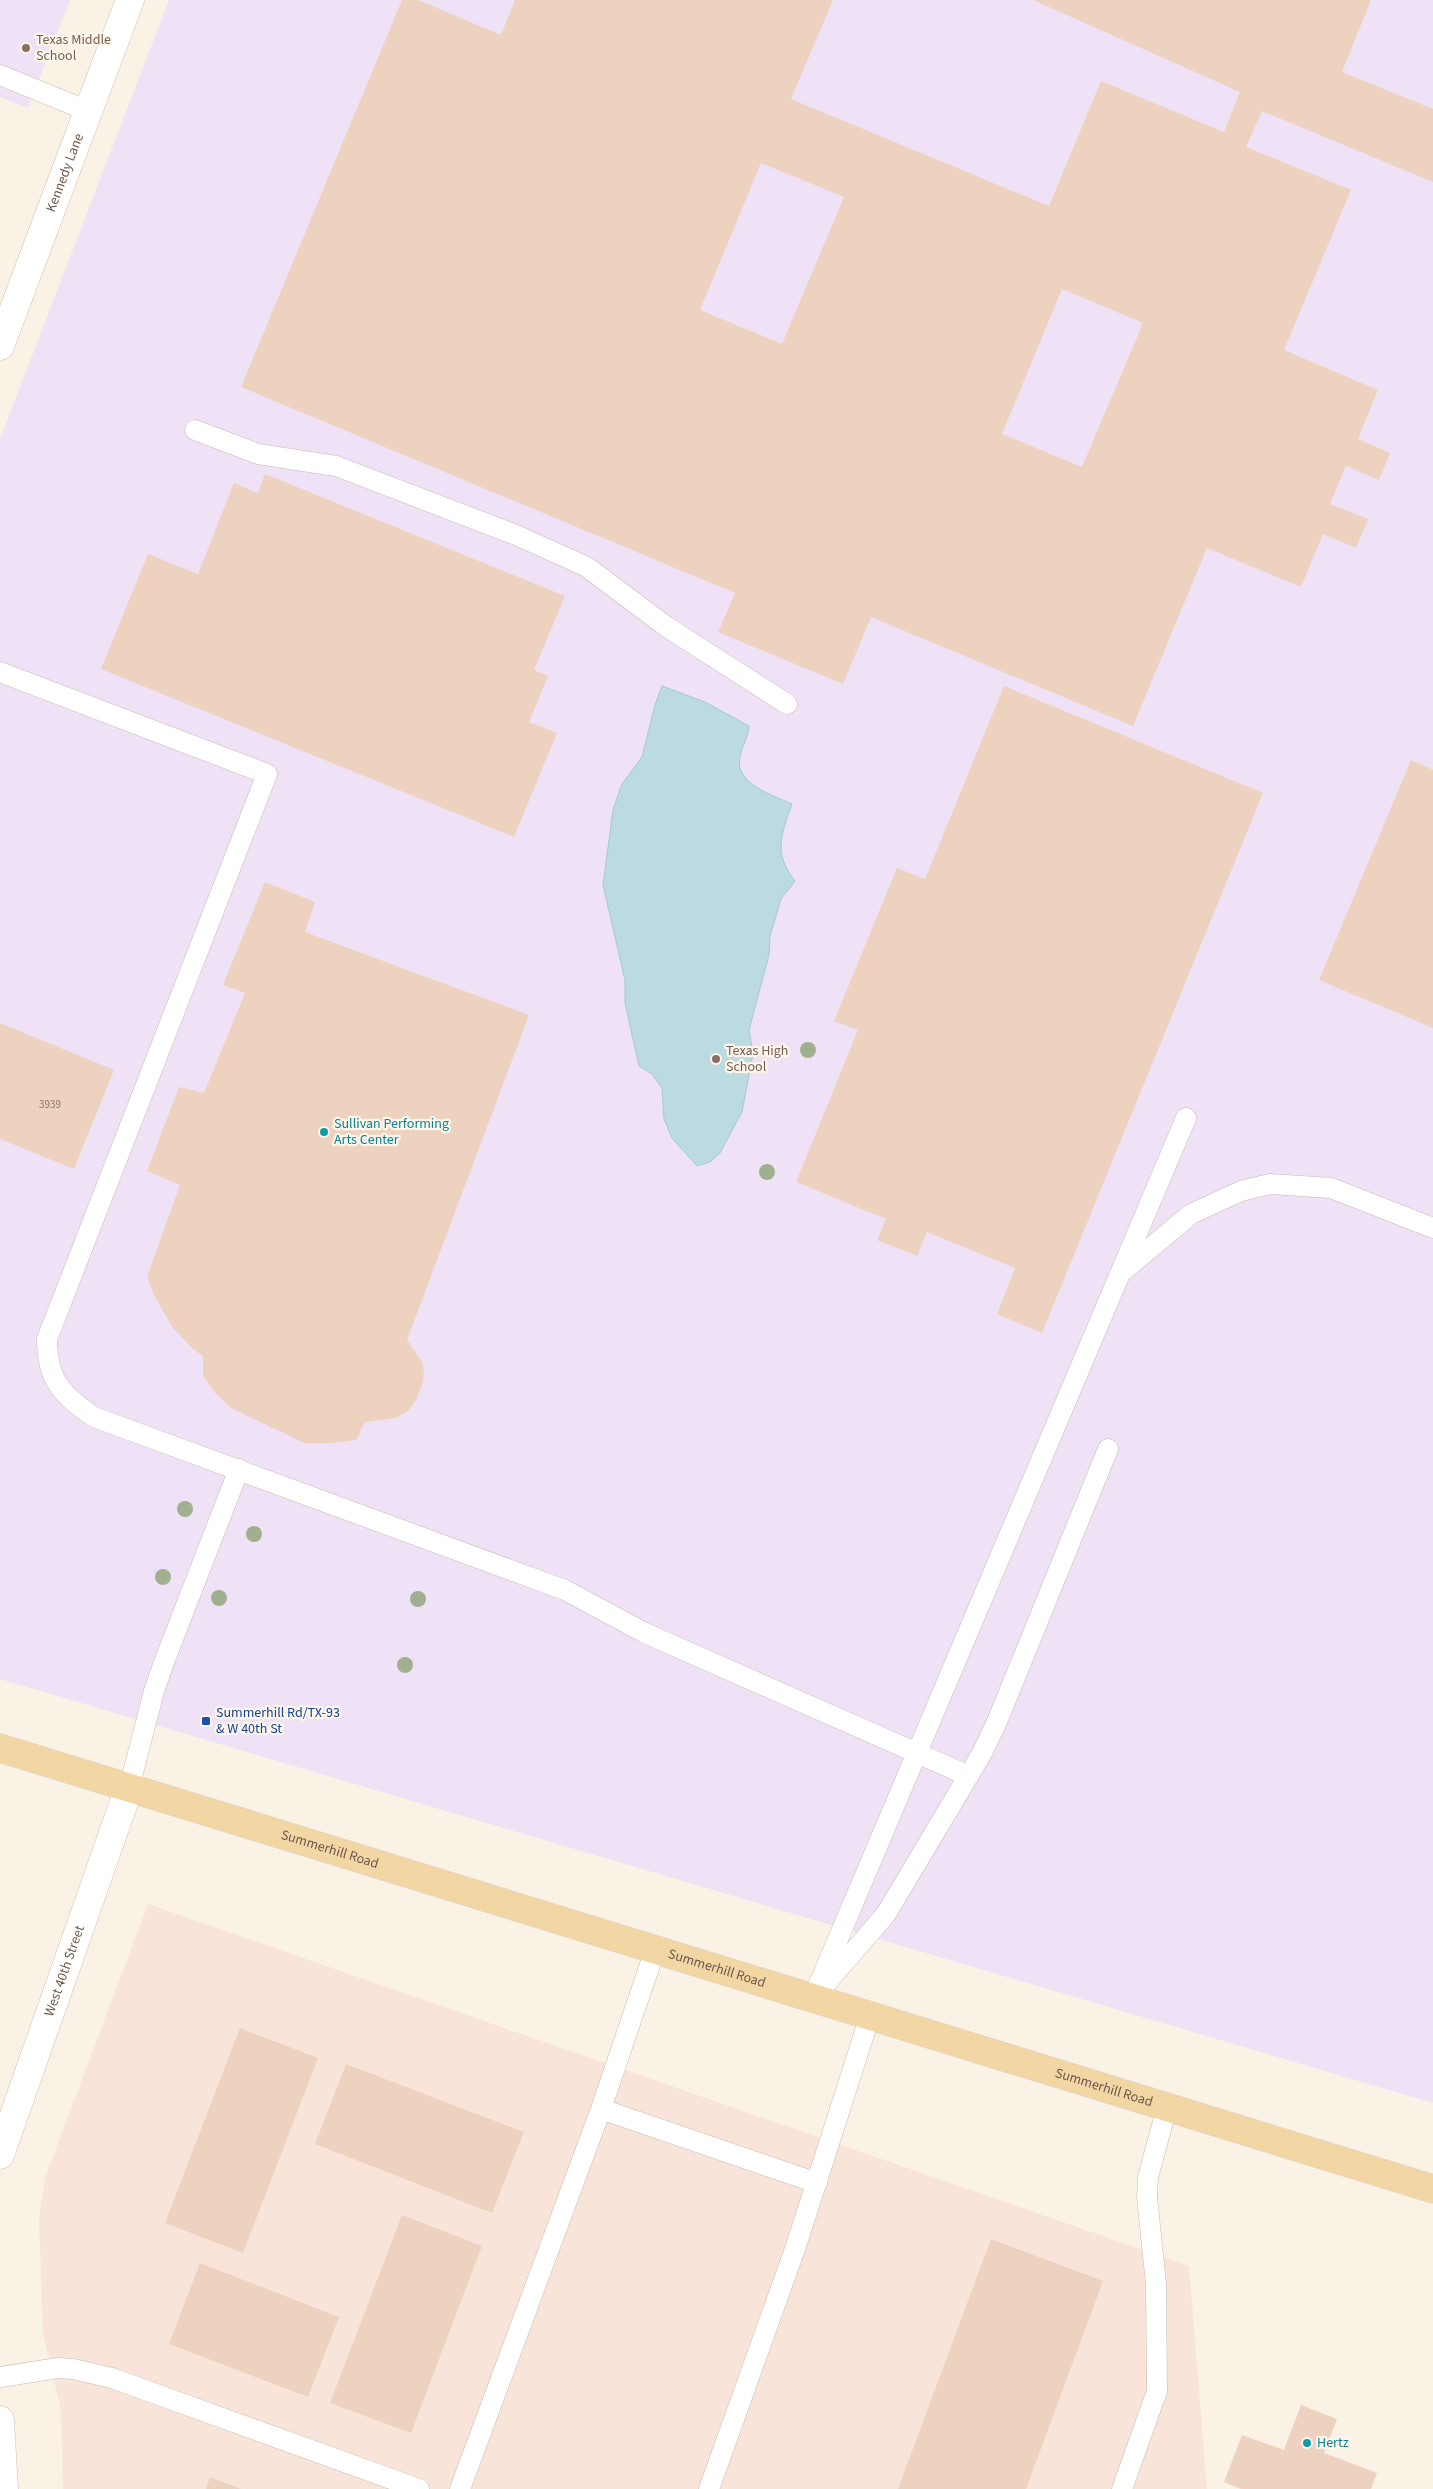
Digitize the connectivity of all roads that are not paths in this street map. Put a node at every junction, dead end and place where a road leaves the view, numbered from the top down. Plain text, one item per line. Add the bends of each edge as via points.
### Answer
1 (130, 0) edge
2 (0, 76) edge
3 (88, 111) junction
4 (0, 346) edge
5 (195, 430) dead end
6 (0, 672) edge
7 (787, 704) dead end
8 (1186, 1118) dead end
9 (1433, 1228) edge
10 (1120, 1274) junction
11 (1108, 1449) dead end
12 (239, 1469) junction
13 (0, 1748) edge
14 (916, 1755) junction
15 (968, 1776) junction
16 (128, 1788) junction
17 (656, 1950) junction
18 (813, 1998) junction
19 (870, 2016) junction
20 (1168, 2107) junction
21 (601, 2109) junction
22 (0, 2155) edge
23 (817, 2183) junction
24 (1433, 2189) edge
25 (0, 2377) edge
26 (0, 2420) edge
27 (4, 2489) edge
28 (419, 2489) edge
29 (460, 2489) edge
30 (709, 2489) edge
31 (1122, 2489) edge

1 - 3 street, Kennedy Lane
2 - 3 lane
3 - 4 street, Kennedy Lane
5 - 7 lane via 258,454 336,466 516,535 587,567 667,627
6 - 12 lane via 267,774 48,1338 47,1359 54,1380 71,1401 94,1417
8 - 10 lane
9 - 10 lane via 1332,1188 1270,1184 1241,1191 1191,1214
10 - 14 lane
11 - 15 lane via 996,1724
12 - 14 lane via 565,1590 645,1633
12 - 16 lane via 163,1665
13 - 16 main road, Summerhill Road
14 - 15 lane
14 - 18 lane
15 - 18 lane via 886,1914
16 - 17 main road, Summerhill Road
16 - 22 street, West 40th Street
17 - 18 main road, Summerhill Road
17 - 21 lane
18 - 19 main road, Summerhill Road
19 - 20 main road, Summerhill Road
19 - 23 lane
20 - 24 main road, Summerhill Road
20 - 31 lane via 1148,2177 1147,2197 1156,2284 1156,2391
21 - 23 lane
21 - 29 lane
23 - 30 lane
25 - 28 lane via 73,2368 112,2378
26 - 27 street

